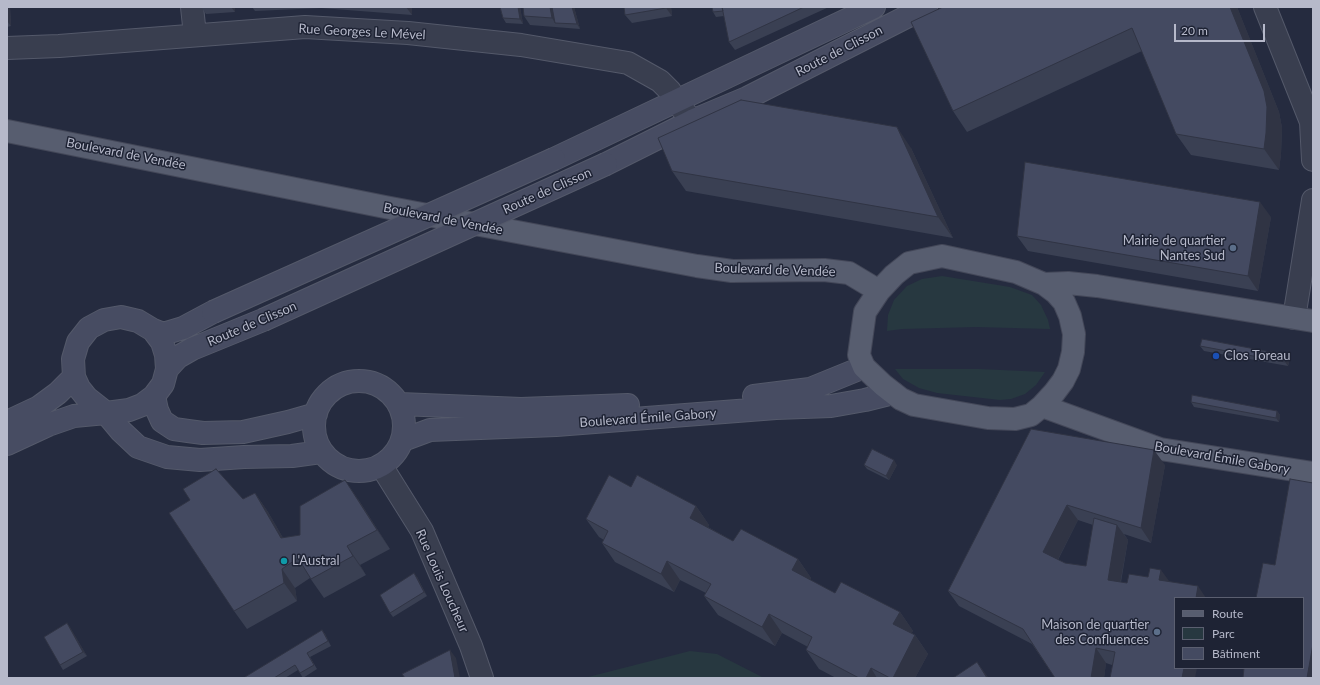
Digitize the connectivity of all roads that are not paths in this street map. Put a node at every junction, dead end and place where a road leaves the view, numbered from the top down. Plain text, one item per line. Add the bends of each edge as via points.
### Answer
1 (192, 7) edge
2 (874, 7) edge
3 (926, 7) edge
4 (1264, 7) edge
5 (195, 35) junction
6 (7, 48) edge
7 (675, 100) junction
8 (692, 121) junction
9 (7, 131) edge
10 (1313, 160) edge
11 (1313, 200) edge
12 (1044, 284) junction
13 (879, 291) junction
14 (1304, 320) edge
15 (152, 330) junction
16 (864, 367) junction
17 (167, 369) junction
18 (74, 377) junction
19 (893, 393) junction
20 (154, 396) junction
21 (400, 404) junction
22 (1042, 406) junction
23 (106, 413) junction
24 (316, 414) junction
25 (7, 422) edge
26 (403, 440) junction
27 (7, 444) edge
28 (321, 452) junction
29 (382, 467) junction
30 (1313, 473) edge
31 (482, 678) edge

1 - 5 street
2 - 7 main road, Route de Clisson
3 - 8 main road, Route de Clisson via 746,98
4 - 10 street via 1311,122
5 - 6 street, Rue Georges Le Mével
5 - 7 street, Rue Georges Le Mével via 305,27 408,33 521,45 628,63 660,81
7 - 8 street, Rue Georges Le Mével
7 - 15 main road, Route de Clisson, bridge via 554,159 213,312 183,328 163,334
8 - 17 main road, Route de Clisson, bridge via 606,164 263,320 192,349
9 - 13 main road, Boulevard de Vendée via 393,209 697,266 732,271 824,270 849,273
11 - 14 street
12 - 13 main road via 1016,272 942,256 909,263
12 - 14 main road via 1097,286
12 - 22 main road via 1064,302 1074,334 1073,352 1063,381
13 - 16 main road via 865,312 859,355
15 - 17 main road via 162,342
15 - 18 main road via 138,321 121,317 104,320 89,328 78,342 73,359
16 - 19 main road
16 - 21 main road, Boulevard Émile Gabory via 810,389 715,400 521,409
17 - 20 main road via 163,384
18 - 23 main road via 87,398
18 - 25 main road via 39,407
19 - 22 main road via 914,405 988,418 1015,419 1032,415
19 - 26 main road, Boulevard Émile Gabory via 831,406 556,425 430,430
20 - 23 main road via 136,408
20 - 24 main road via 162,421 174,429 188,431 243,432
21 - 24 main road via 381,386 354,381 341,384 330,391 321,401
21 - 26 main road via 405,422
22 - 30 main road, Boulevard Émile Gabory via 1160,449
23 - 27 main road via 74,416
23 - 28 main road via 138,447 167,457 200,460 292,456
24 - 28 main road via 313,427
26 - 29 main road via 394,456
28 - 29 main road via 342,467 360,472
29 - 31 street, Rue Louis Loucheur via 422,531

